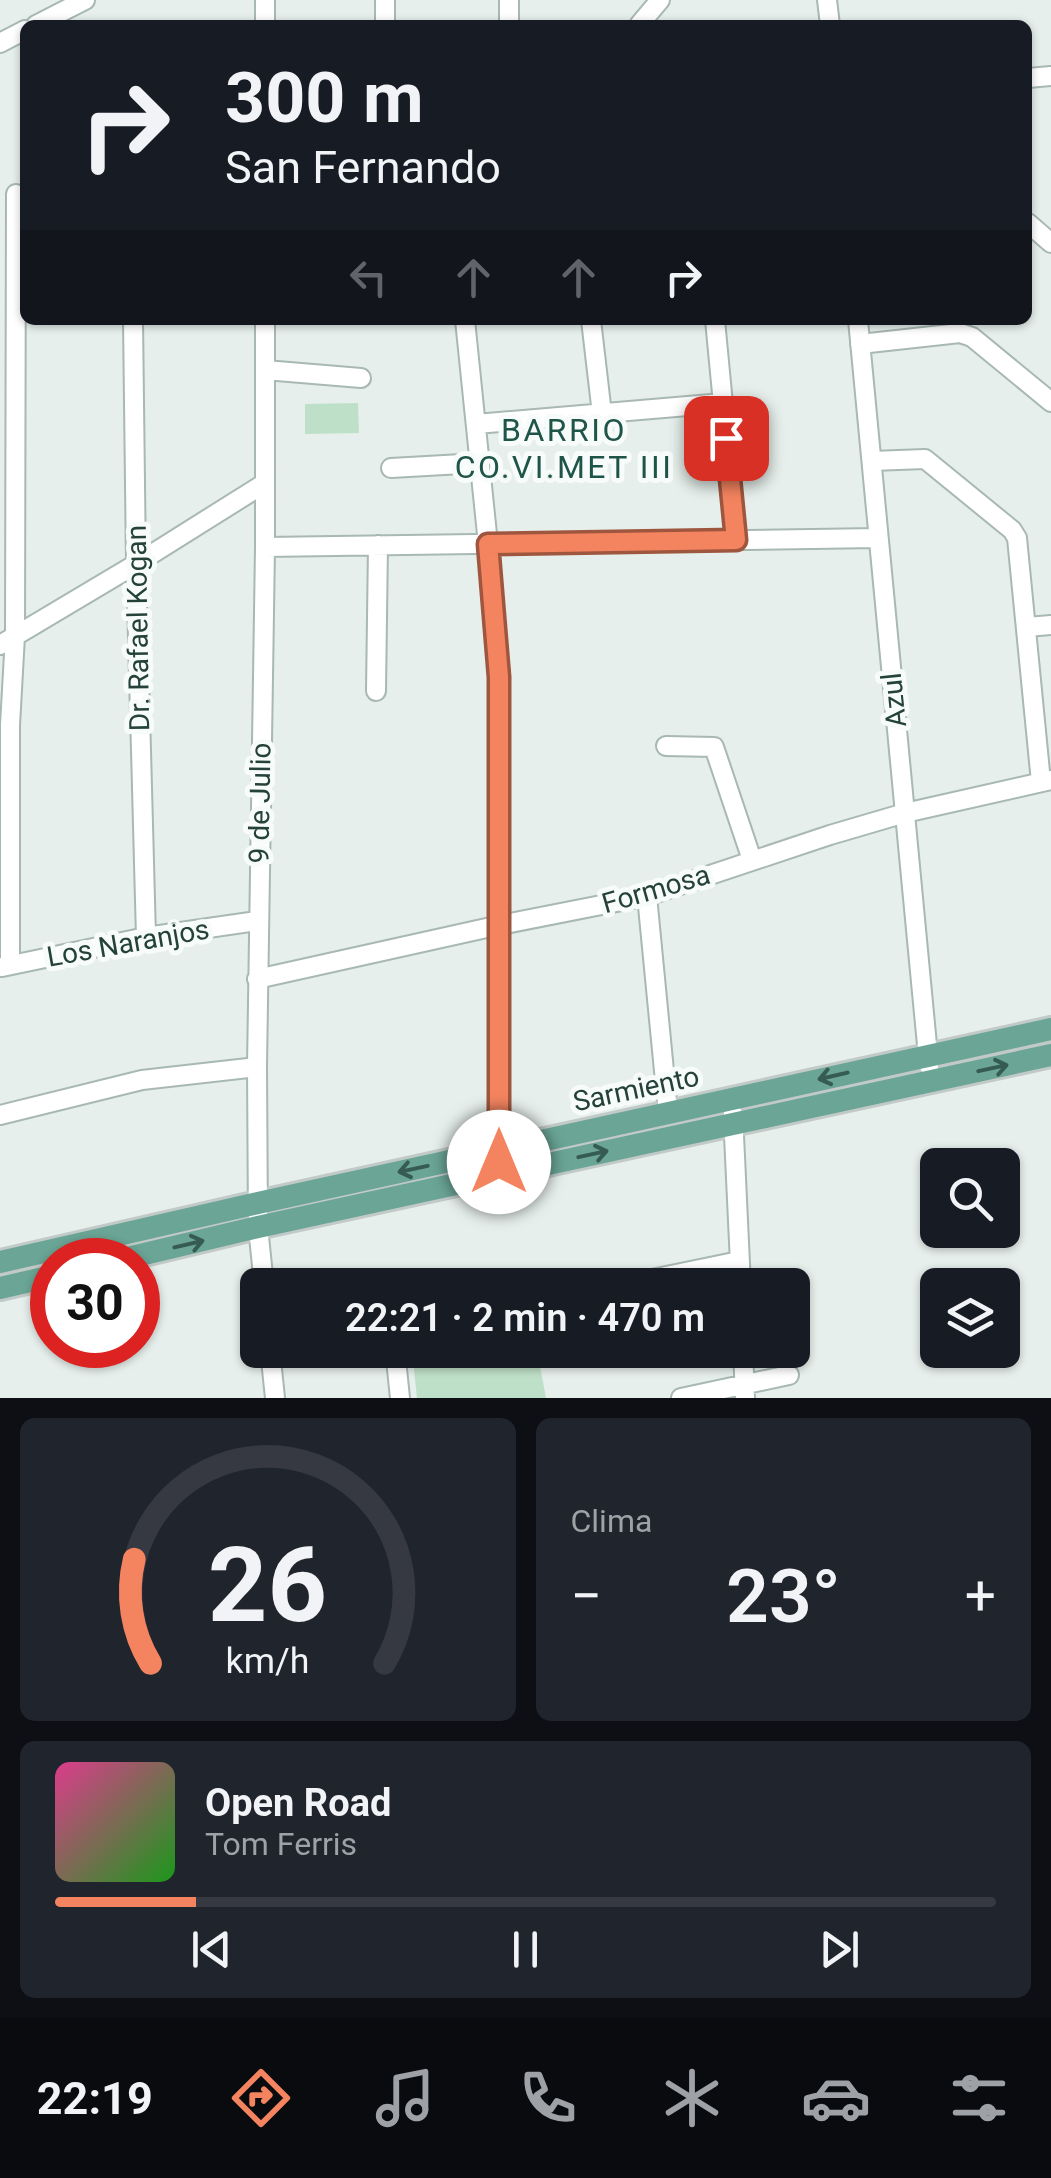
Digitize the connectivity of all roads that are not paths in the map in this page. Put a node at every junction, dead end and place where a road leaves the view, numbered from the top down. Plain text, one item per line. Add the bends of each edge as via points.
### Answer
1 (86, 0) edge
2 (46, 20) edge
3 (14, 192) edge
4 (1032, 226) edge
5 (1051, 243) edge
6 (133, 325) edge
7 (264, 325) edge
8 (466, 325) edge
9 (592, 325) edge
10 (715, 325) edge
11 (858, 325) edge
12 (860, 344) junction
13 (265, 370) junction
14 (361, 378) dead end
15 (1051, 402) edge
16 (723, 404) junction
17 (602, 414) junction
18 (476, 424) junction
19 (872, 461) junction
20 (480, 463) junction
21 (391, 468) dead end
22 (265, 483) junction
23 (878, 538) junction
24 (736, 540) junction
25 (488, 544) junction
26 (378, 546) junction
27 (265, 547) junction
28 (136, 564) junction
29 (1051, 624) edge
30 (1027, 627) junction
31 (8, 640) edge
32 (376, 690) dead end
33 (5, 727) edge
34 (666, 746) dead end
35 (1046, 781) edge
36 (906, 813) junction
37 (752, 860) junction
38 (647, 896) junction
39 (258, 921) junction
40 (500, 925) junction
41 (146, 937) junction
42 (5, 966) edge
43 (257, 979) junction
44 (1051, 1029) edge
45 (928, 1054) junction
46 (1051, 1055) edge
47 (257, 1066) junction
48 (932, 1081) junction
49 (732, 1098) junction
50 (668, 1112) junction
51 (0, 1115) edge
52 (734, 1124) junction
53 (499, 1150) junction
54 (499, 1174) junction
55 (258, 1203) junction
56 (258, 1227) junction
57 (160, 1250) edge
58 (740, 1261) junction
59 (0, 1262) edge
60 (262, 1268) edge
61 (706, 1268) edge
62 (740, 1268) edge
63 (30, 1281) edge
64 (0, 1288) edge
65 (272, 1368) edge
66 (397, 1368) edge
67 (789, 1375) dead end
68 (745, 1391) edge
69 (275, 1398) edge
70 (400, 1398) edge
71 (681, 1398) edge

1 - 2 street
3 - 31 street
4 - 5 street
6 - 28 street, Dr. Rafael Kogan
7 - 13 street, 9 de Julio
8 - 18 street
9 - 17 street
10 - 16 street
11 - 12 street, Azul
12 - 15 street via 960,333
12 - 19 street, Azul
13 - 14 street
13 - 22 street, 9 de Julio
16 - 17 street
16 - 24 street
17 - 18 street
18 - 20 street
19 - 23 street, Azul
19 - 30 street via 926,459 1012,530
20 - 21 street
20 - 25 street
22 - 27 street, 9 de Julio
22 - 28 street
23 - 24 street
23 - 36 street, Azul
24 - 25 street
25 - 26 street
25 - 40 street via 499,677
26 - 27 street
26 - 32 street
27 - 39 street, 9 de Julio
28 - 31 street
28 - 41 street, Dr. Rafael Kogan
29 - 30 street
30 - 35 street
31 - 33 street
33 - 42 street
34 - 37 street via 714,747
35 - 36 street, Formosa
36 - 37 street, Formosa
36 - 45 street, Azul
37 - 38 street, Formosa
38 - 40 street, Formosa
38 - 50 street
39 - 41 street, Los Naranjos
39 - 43 street, 9 de Julio
40 - 43 street, Formosa
40 - 53 street
41 - 42 street, Los Naranjos
43 - 47 street, 9 de Julio
44 - 45 main road, Sarmiento
45 - 48 street, Azul
45 -> 49 main road, Sarmiento
48 -> 46 main road, Sarmiento
47 - 51 street via 142,1080
47 - 55 street, 9 de Julio
48 - 52 main road, Sarmiento
49 - 50 main road, Sarmiento
49 - 52 street
50 - 53 main road, Sarmiento
54 -> 52 main road, Sarmiento
52 - 58 street
53 - 54 street
53 -> 55 main road, Sarmiento
54 - 56 main road, Sarmiento
55 - 56 street, 9 de Julio
55 - 59 main road, Sarmiento
57 -> 56 main road, Sarmiento
56 - 60 street, 9 de Julio
58 - 61 street
58 - 62 street
63 - 64 main road
65 - 69 street
66 - 70 street
67 - 68 street
68 - 71 street

